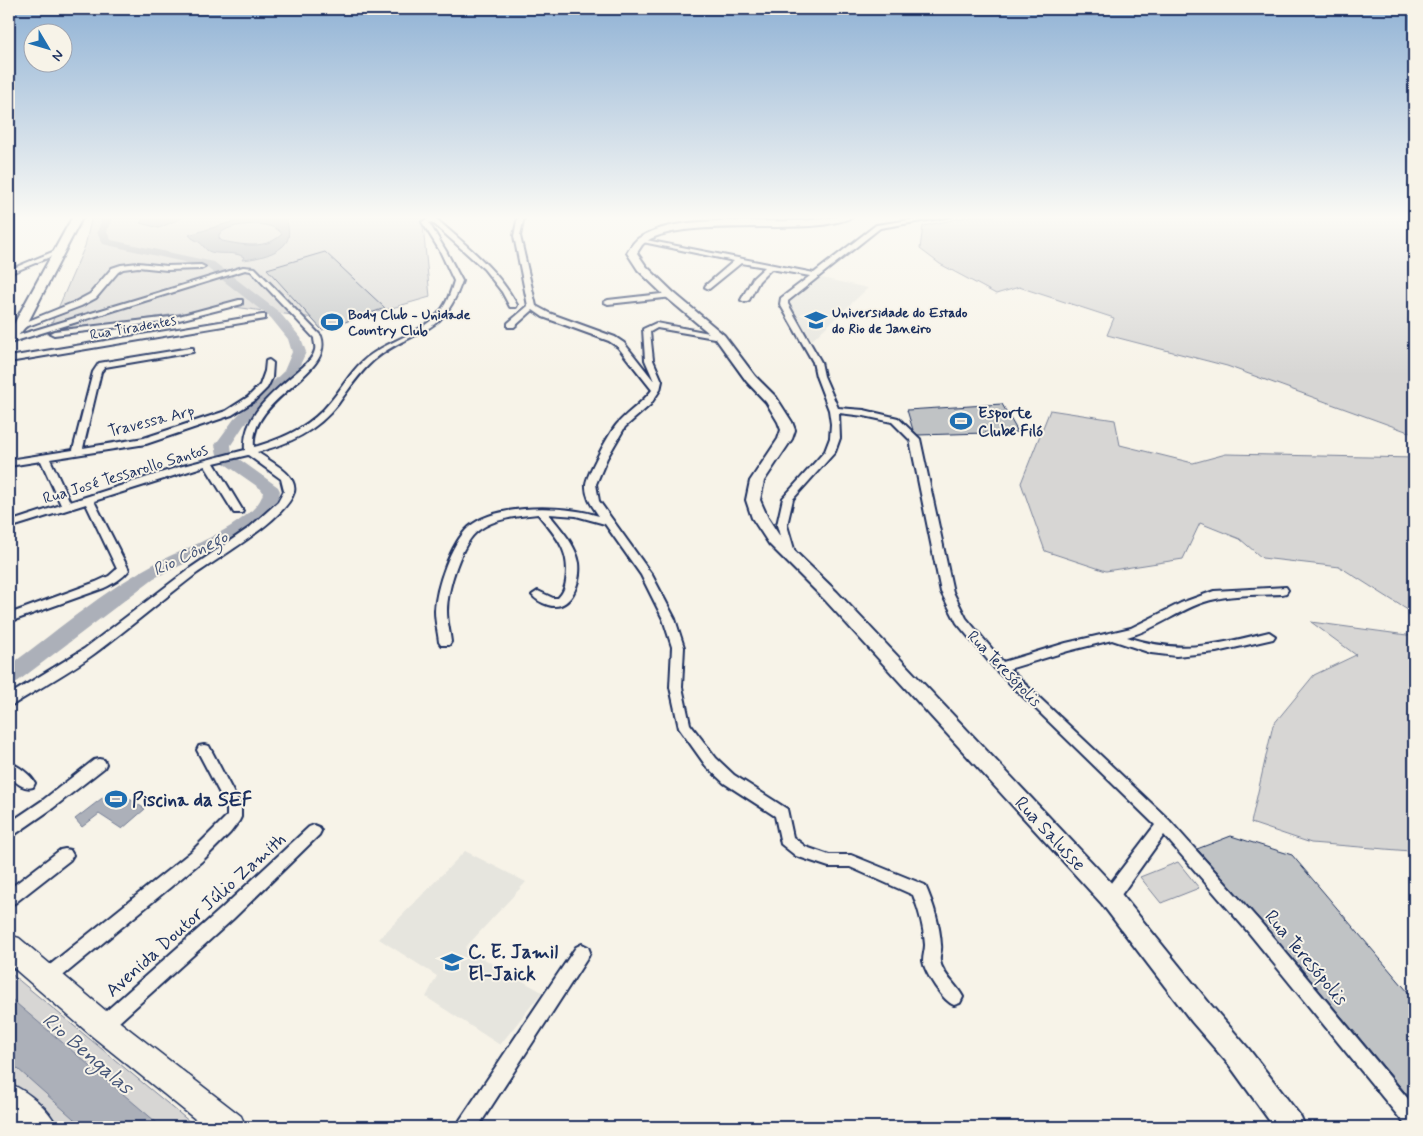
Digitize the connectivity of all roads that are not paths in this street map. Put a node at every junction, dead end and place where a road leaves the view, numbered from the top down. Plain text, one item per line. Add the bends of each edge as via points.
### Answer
1 (47, 269) edge
2 (49, 269) edge
3 (117, 269) edge
4 (243, 269) edge
5 (253, 269) edge
6 (452, 269) edge
7 (488, 269) edge
8 (524, 269) edge
9 (645, 269) edge
10 (730, 269) edge
11 (767, 269) edge
12 (785, 269) edge
13 (822, 269) edge
14 (814, 275) junction
15 (709, 287) dead end
16 (670, 295) junction
17 (745, 300) dead end
18 (239, 302) dead end
19 (608, 302) dead end
20 (514, 305) dead end
21 (532, 307) junction
22 (262, 317) dead end
23 (22, 322) junction
24 (511, 325) dead end
25 (9, 332) edge
26 (720, 337) junction
27 (22, 338) junction
28 (9, 341) edge
29 (190, 350) dead end
30 (9, 360) edge
31 (269, 363) dead end
32 (656, 390) junction
33 (834, 410) junction
34 (77, 452) junction
35 (245, 454) junction
36 (44, 457) junction
37 (208, 462) junction
38 (9, 463) edge
39 (89, 500) junction
40 (67, 506) junction
41 (238, 511) dead end
42 (542, 512) junction
43 (608, 522) junction
44 (9, 525) edge
45 (790, 556) junction
46 (1282, 590) dead end
47 (538, 595) dead end
48 (9, 618) edge
49 (1269, 636) dead end
50 (1115, 637) junction
51 (445, 642) dead end
52 (1000, 667) junction
53 (9, 702) edge
54 (204, 750) dead end
55 (99, 764) dead end
56 (9, 768) edge
57 (28, 783) dead end
58 (1164, 824) junction
59 (9, 831) edge
60 (314, 831) dead end
61 (65, 855) dead end
62 (1110, 897) junction
63 (9, 898) edge
64 (9, 947) edge
65 (582, 952) dead end
66 (47, 978) junction
67 (954, 997) dead end
68 (102, 1026) junction
69 (9, 1099) edge
70 (1414, 1120) edge
71 (41, 1127) edge
72 (230, 1127) edge
73 (467, 1127) edge
74 (1291, 1127) edge

1 - 25 street
2 - 23 main road
3 - 23 street via 93,296 41,318
4 - 27 street
5 - 35 street via 318,338 319,350 313,362 257,415
6 - 35 street, Rua José Tessarollo Santos via 458,281 455,294 445,313 434,323 372,358 311,426 281,442
7 - 20 street
8 - 21 street
9 - 16 street
10 - 15 street
11 - 17 street via 756,280
12 - 14 street
13 - 14 street
14 - 33 street via 788,296 784,304 817,362
16 - 19 street
16 - 26 street
18 - 27 street via 179,318
21 - 24 street
21 - 32 street via 621,345
22 - 30 street, Rua Tiradentes
23 - 28 main road
26 - 32 street via 656,325 646,331 649,360 658,381
26 - 45 street via 771,400 788,430 786,439 757,481 753,500 770,534
27 - 28 street
29 - 34 street via 102,365 97,372
31 - 34 street, Travessa Arp via 272,372 268,379 242,406 229,413 146,441
32 - 43 street via 647,404 621,425 591,484 594,501
33 - 45 street via 836,438 830,452 788,498 782,526
33 - 52 street, Rua Teresópolis via 895,420 915,440 946,592 961,620
34 - 36 street, Travessa Arp
35 - 37 street, Rua José Tessarollo Santos
35 - 53 street via 285,477 289,491 282,504 253,530 193,571 88,652
36 - 38 street, Travessa Arp
36 - 40 street
37 - 39 street, Rua José Tessarollo Santos
37 - 41 street
39 - 40 street, Rua José Tessarollo Santos
39 - 48 street via 123,570 100,585
40 - 44 street, Rua José Tessarollo Santos
42 - 43 street via 574,512
42 - 47 street via 564,542 573,562 571,588 565,598 551,603
42 - 51 street via 502,518 473,528 462,544 447,582 441,611
43 - 67 street via 646,575 669,619 678,648 676,687 684,725 710,762 729,779 782,813 786,840 801,852 829,861 851,861 919,890 925,901 933,946 932,966
45 - 62 main road, Rua Salusse via 925,696
46 - 50 street via 1214,595
49 - 50 street via 1178,652 1144,647
50 - 52 street via 1066,647
52 - 58 street, Rua Teresópolis
54 - 66 street via 234,807 234,817 197,856
55 - 59 street
56 - 57 street
58 - 62 street
58 - 70 street, Rua Teresópolis
60 - 68 street, Avenida Doutor Júlio Zamith
61 - 63 street
62 - 74 main road, Rua Salusse
64 - 66 main road
65 - 73 street
66 - 68 main road
68 - 72 main road
69 - 71 main road

